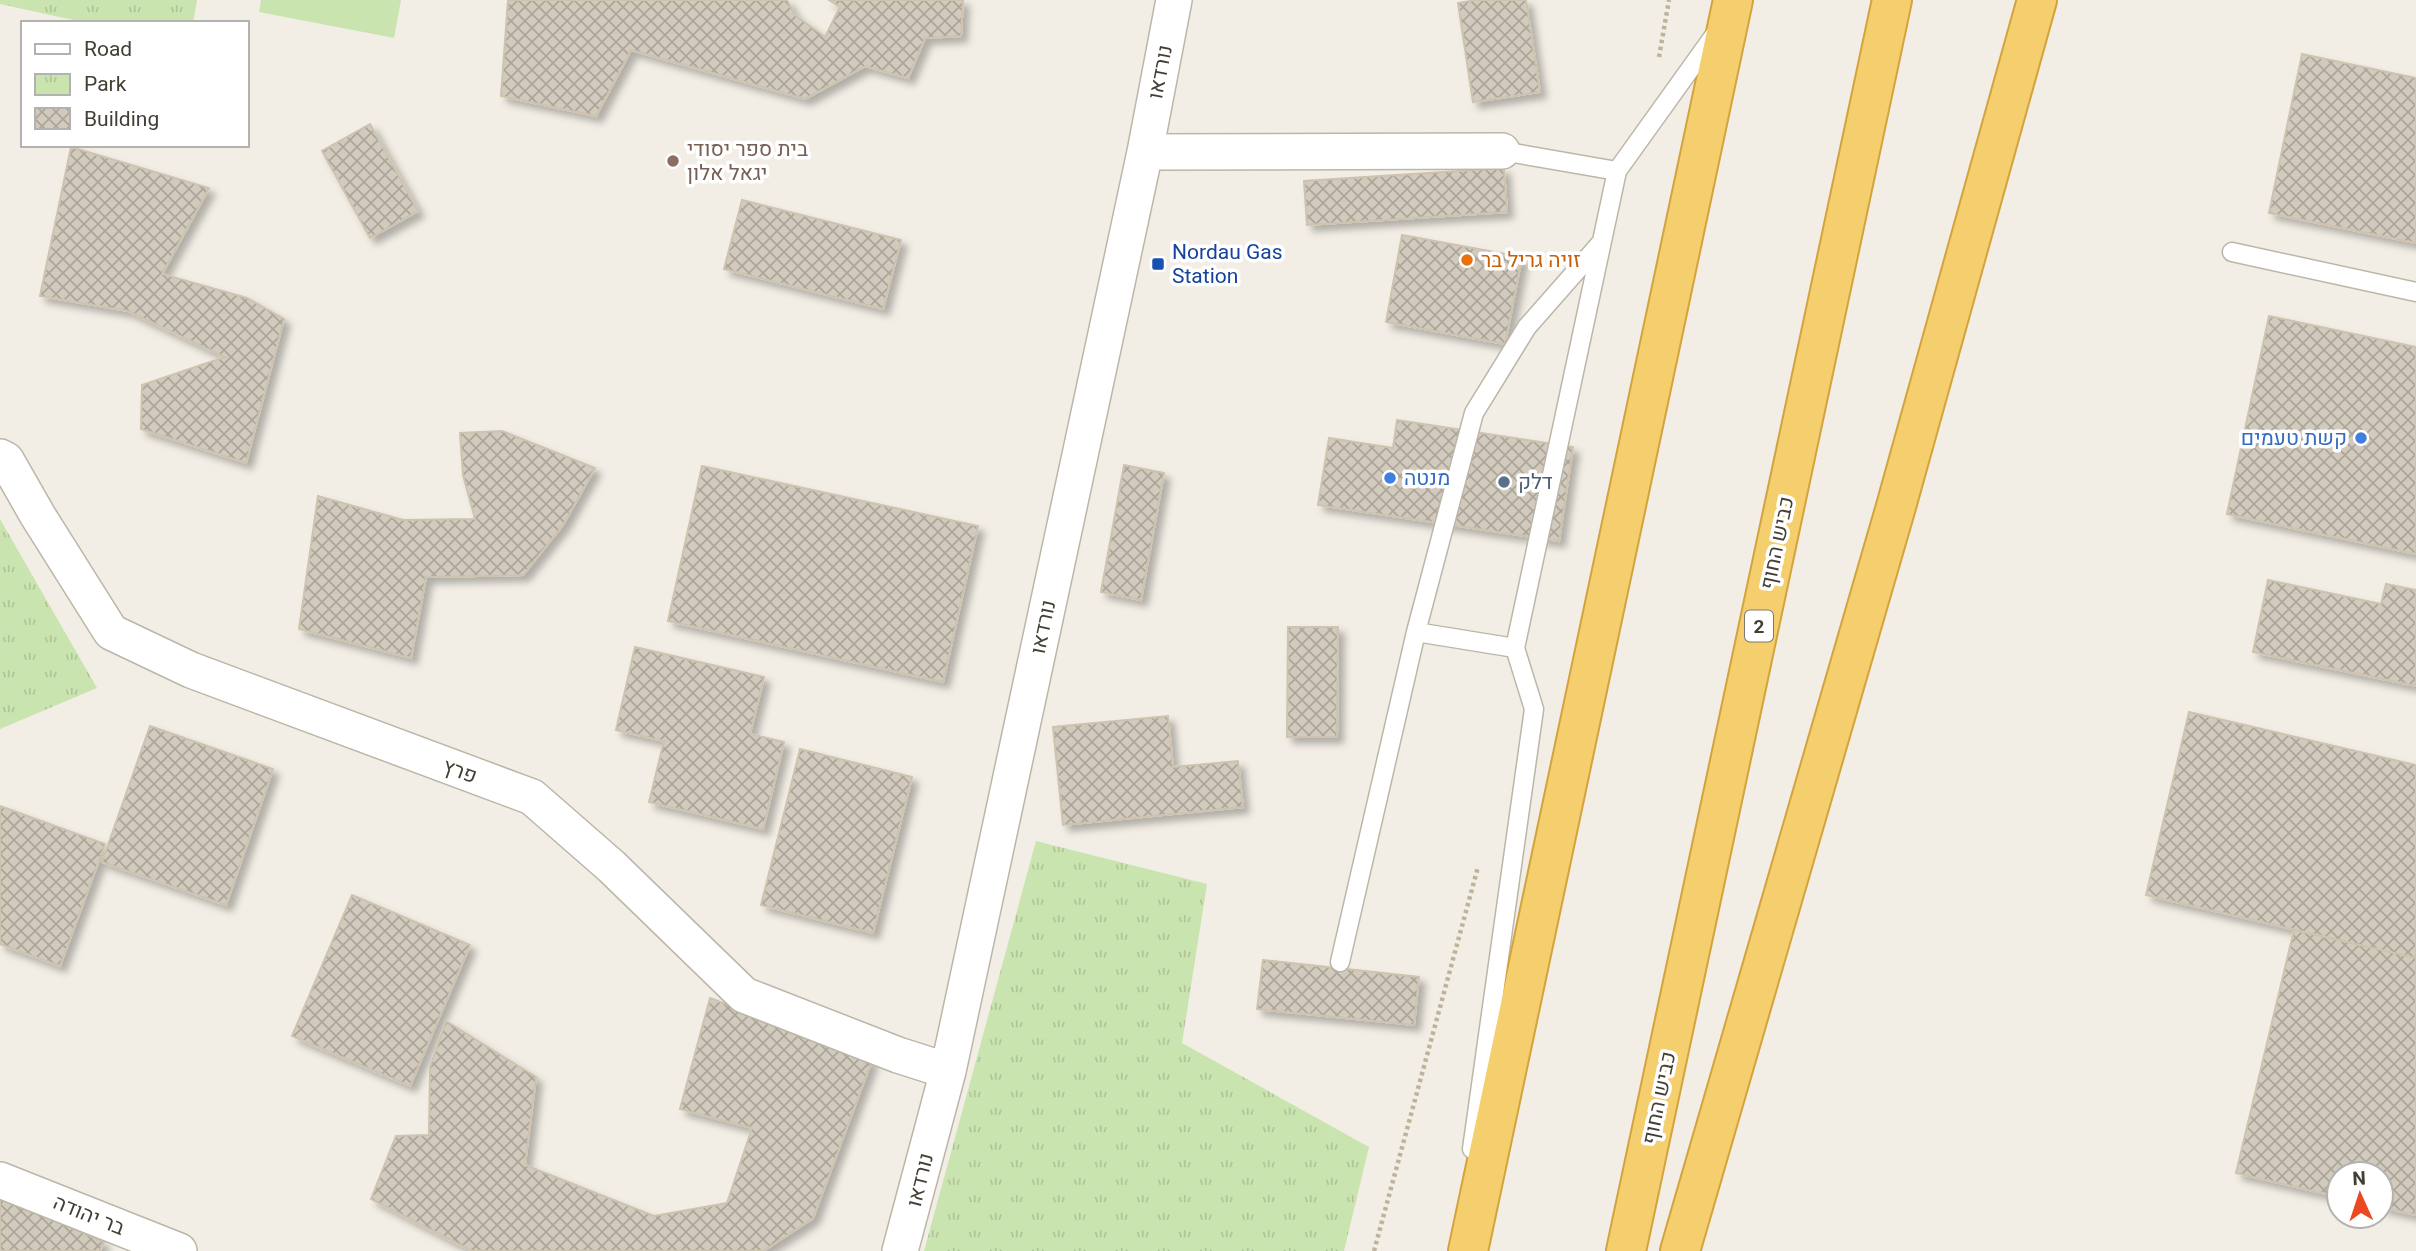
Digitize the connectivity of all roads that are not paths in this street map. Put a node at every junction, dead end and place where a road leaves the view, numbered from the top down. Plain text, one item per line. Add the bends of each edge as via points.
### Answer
1 (1174, 0) edge
2 (1892, 0) edge
3 (2038, 0) edge
4 (1732, 7) edge
5 (1502, 151) joint
6 (1145, 152) junction
7 (1618, 171) junction
8 (1602, 243) junction
9 (2232, 252) dead end
10 (2416, 292) edge
11 (0, 457) edge
12 (1416, 632) junction
13 (1515, 648) junction
14 (1340, 962) dead end
15 (948, 1071) junction
16 (0, 1180) edge
17 (179, 1251) edge
18 (901, 1251) edge
19 (1457, 1251) edge
20 (1468, 1251) edge
21 (1626, 1251) edge
22 (1680, 1251) edge

1 - 6 street, נורדאו
2 - 21 highway, כביש החוף / 2
3 - 22 highway
4 - 7 lane
4 - 20 highway
5 - 6 street
5 - 7 lane
6 - 15 street, נורדאו
7 - 8 lane
8 - 12 lane via 1527,327 1474,413
8 - 13 lane
9 - 10 lane
11 - 15 street, פרץ via 111,632 191,670 531,797 611,866 744,995
12 - 13 lane
12 - 14 lane
13 - 19 lane via 1534,709
15 - 18 street, נורדאו
16 - 17 street, בר יהודה

